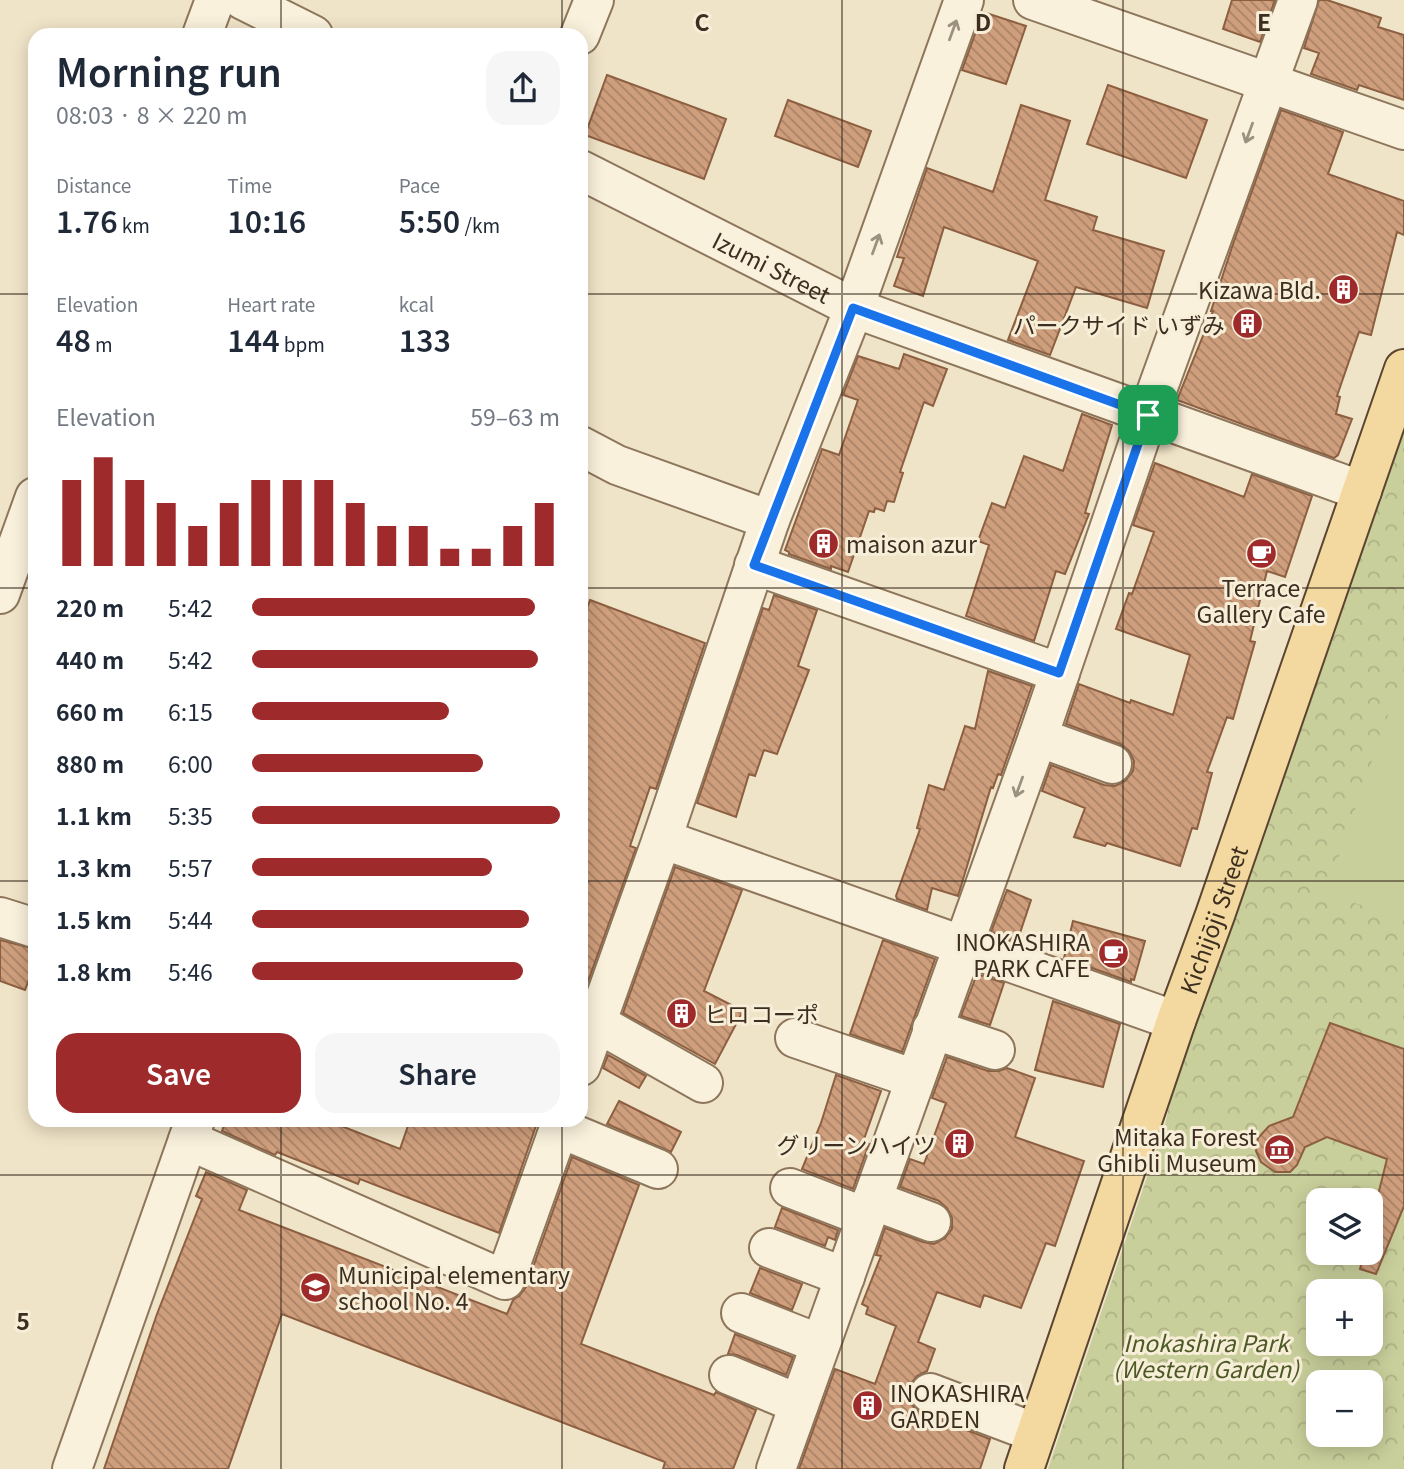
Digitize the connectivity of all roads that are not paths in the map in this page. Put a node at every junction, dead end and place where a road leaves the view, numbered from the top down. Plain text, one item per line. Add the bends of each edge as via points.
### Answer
1 (215, 0) edge
2 (243, 0) edge
3 (594, 0) edge
4 (964, 0) edge
5 (1033, 0) edge
6 (1298, 0) edge
7 (205, 28) edge
8 (299, 28) edge
9 (583, 28) edge
10 (1268, 82) junction
11 (1404, 130) edge
12 (588, 174) edge
13 (853, 308) junction
14 (1404, 369) edge
15 (1148, 415) junction
16 (588, 450) edge
17 (1362, 491) junction
18 (28, 516) edge
19 (770, 520) junction
20 (754, 565) junction
21 (0, 594) edge
22 (1059, 673) junction
23 (1038, 737) junction
24 (1112, 764) dead end
25 (662, 839) junction
26 (0, 917) edge
27 (28, 926) edge
28 (962, 946) junction
29 (1176, 1021) junction
30 (597, 1023) junction
31 (932, 1030) junction
32 (795, 1038) dead end
33 (588, 1047) edge
34 (995, 1051) dead end
35 (915, 1079) junction
36 (702, 1083) dead end
37 (559, 1127) edge
38 (567, 1127) edge
39 (192, 1130) edge
40 (658, 1169) dead end
41 (790, 1188) dead end
42 (869, 1209) junction
43 (931, 1222) dead end
44 (769, 1248) dead end
45 (845, 1277) junction
46 (741, 1313) dead end
47 (820, 1344) junction
48 (729, 1375) dead end
49 (930, 1393) dead end
50 (800, 1404) junction
51 (1034, 1458) edge
52 (780, 1468) edge
53 (72, 1469) edge

1 - 7 street
2 - 8 street
3 - 9 street
13 -> 4 street
5 - 10 street
6 - 10 street
10 - 11 street
10 -> 15 street
12 - 13 street, Izumi Street
13 - 15 street, Izumi Street
13 - 19 street
14 - 17 main road, Kichijōji Street
15 - 17 street, Izumi Street
15 - 22 street
16 - 19 street via 617,465
17 - 29 main road, Kichijōji Street
18 - 21 street
19 - 20 street
20 - 22 street
20 - 25 street
22 - 23 street
23 - 24 street
23 -> 28 street
25 - 28 street
25 - 30 street
26 - 27 street
28 - 29 street
28 - 31 street
29 - 51 main road, Kichijōji Street
30 - 33 street
30 - 36 street
31 - 34 street
31 - 35 street
32 - 35 street
35 - 42 street
37 - 39 street via 505,1280
38 - 40 street
39 - 53 street
41 - 42 street
42 - 43 street
42 - 45 street
44 - 45 street
45 - 47 street
46 - 47 street
47 - 50 street
48 - 50 street
49 - 51 street
50 - 52 street

